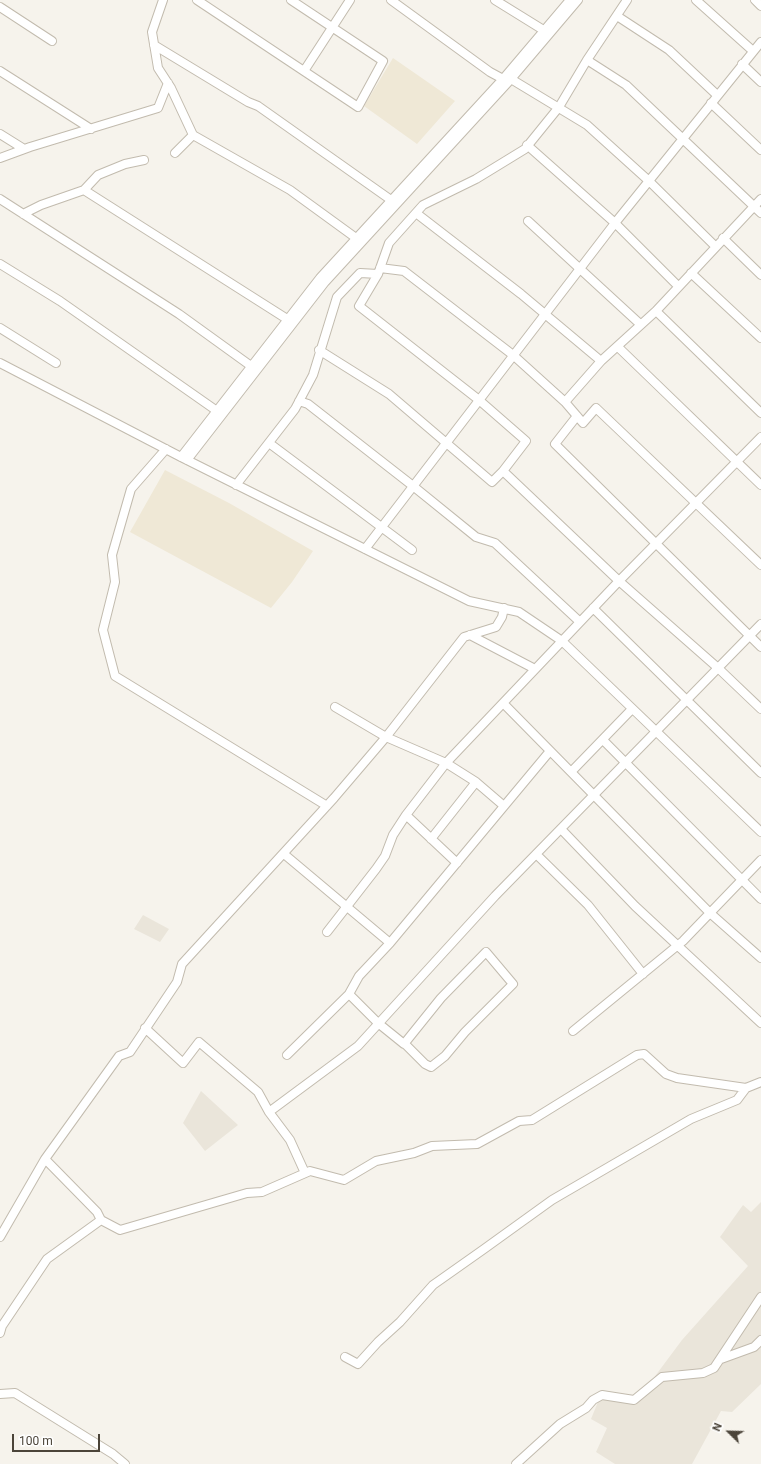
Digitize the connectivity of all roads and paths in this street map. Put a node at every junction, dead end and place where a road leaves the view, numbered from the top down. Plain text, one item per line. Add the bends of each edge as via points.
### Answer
1 (163, 0) edge
2 (197, 0) edge
3 (291, 0) edge
4 (350, 0) edge
5 (391, 0) edge
6 (494, 0) edge
7 (570, 0) edge
8 (578, 0) edge
9 (627, 0) edge
10 (696, 0) edge
11 (755, 0) edge
12 (0, 6) edge
13 (761, 6) edge
14 (617, 16) junction
15 (333, 28) junction
16 (545, 31) junction
17 (52, 41) dead end
18 (761, 42) edge
19 (154, 45) junction
20 (753, 50) junction
21 (587, 60) junction
22 (742, 64) junction
23 (0, 71) edge
24 (304, 71) junction
25 (507, 79) junction
26 (761, 82) edge
27 (168, 83) junction
28 (717, 95) junction
29 (711, 103) junction
30 (559, 107) junction
31 (91, 129) junction
32 (0, 134) edge
33 (193, 135) junction
34 (683, 138) junction
35 (528, 145) junction
36 (24, 148) junction
37 (761, 150) edge
38 (175, 153) dead end
39 (0, 158) edge
40 (144, 160) dead end
41 (649, 181) junction
42 (84, 190) junction
43 (0, 199) edge
44 (761, 199) edge
45 (391, 200) junction
46 (754, 207) junction
47 (416, 213) junction
48 (23, 214) junction
49 (761, 214) edge
50 (528, 221) dead end
51 (615, 223) junction
52 (356, 238) junction
53 (723, 238) junction
54 (715, 246) junction
55 (0, 264) edge
56 (580, 269) junction
57 (379, 271) junction
58 (691, 273) junction
59 (761, 274) edge
60 (678, 286) junction
61 (656, 311) junction
62 (545, 314) junction
63 (287, 319) junction
64 (640, 324) junction
65 (0, 328) edge
66 (761, 338) edge
67 (618, 347) junction
68 (319, 350) junction
69 (513, 355) junction
70 (601, 361) junction
71 (0, 363) edge
72 (56, 363) dead end
73 (251, 366) junction
74 (299, 400) junction
75 (479, 400) junction
76 (565, 402) junction
77 (216, 411) junction
78 (761, 413) edge
79 (577, 416) junction
80 (761, 437) edge
81 (269, 443) junction
82 (446, 443) junction
83 (166, 450) junction
84 (184, 459) junction
85 (738, 462) junction
86 (503, 471) junction
87 (236, 485) junction
88 (761, 485) edge
89 (413, 486) junction
90 (695, 504) junction
91 (381, 527) junction
92 (655, 544) junction
93 (365, 549) junction
94 (412, 550) dead end
95 (761, 565) edge
96 (619, 581) junction
97 (504, 608) junction
98 (593, 608) junction
99 (580, 622) junction
100 (761, 624) edge
101 (470, 635) junction
102 (749, 636) junction
103 (562, 641) junction
104 (761, 647) edge
105 (718, 668) junction
106 (535, 669) junction
107 (686, 700) junction
108 (503, 703) junction
109 (335, 707) dead end
110 (632, 709) junction
111 (761, 709) edge
112 (655, 732) junction
113 (386, 737) junction
114 (603, 740) junction
115 (550, 751) junction
116 (446, 763) junction
117 (625, 763) junction
118 (571, 772) junction
119 (761, 773) edge
120 (476, 782) junction
121 (594, 796) junction
122 (327, 806) junction
123 (504, 806) junction
124 (406, 815) junction
125 (562, 828) junction
126 (761, 832) edge
127 (431, 839) junction
128 (284, 854) junction
129 (536, 854) junction
130 (761, 860) edge
131 (457, 863) junction
132 (742, 880) junction
133 (761, 899) edge
134 (348, 906) junction
135 (710, 913) junction
136 (327, 932) dead end
137 (390, 943) junction
138 (676, 946) junction
139 (761, 958) edge
140 (643, 974) junction
141 (349, 994) junction
142 (378, 1023) junction
143 (761, 1023) edge
144 (145, 1028) junction
145 (573, 1031) dead end
146 (404, 1043) junction
147 (287, 1055) dead end
148 (761, 1082) edge
149 (746, 1088) junction
150 (269, 1112) junction
151 (45, 1159) junction
152 (305, 1173) junction
153 (101, 1220) junction
154 (0, 1237) edge
155 (761, 1297) edge
156 (2, 1320) edge
157 (0, 1332) edge
158 (761, 1340) edge
159 (345, 1357) dead end
160 (721, 1359) junction
161 (0, 1394) edge
162 (125, 1464) edge
163 (516, 1464) edge

1 - 19 street via 152,32
2 - 24 street
3 - 15 street
4 - 15 street
5 - 25 street via 490,72
6 - 16 street
7 - 16 street
8 - 25 street
9 - 14 street
10 - 20 street
11 - 13 street
12 - 17 street
14 - 21 street
14 - 28 street via 669,50
15 - 24 street
15 - 24 street via 383,61 358,107
16 - 25 street
18 - 20 street
19 - 27 street via 158,68
19 - 45 street via 258,106
20 - 22 street
21 - 30 street
21 - 34 street via 626,85
22 - 26 street
22 - 28 street
23 - 31 street
25 - 30 street
25 - 45 street
25 - 84 street via 325,282
27 - 31 street via 158,108
27 - 33 street
28 - 29 street
29 - 34 street
29 - 37 street
30 - 35 street
30 - 41 street via 587,125
31 - 36 street
32 - 36 street
33 - 38 street
33 - 52 street via 290,190
34 - 41 street
34 - 46 street
35 - 47 street via 476,179 423,205
35 - 51 street
36 - 39 street
40 - 42 street via 125,164 98,175
41 - 51 street
41 - 54 street
42 - 48 street
42 - 63 street
43 - 48 street
44 - 46 street
45 - 52 street
46 - 49 street
46 - 53 street
47 - 57 street via 389,243
47 - 62 street
48 - 73 street via 180,314
50 - 56 street
51 - 56 street
51 - 60 street
52 - 63 street
53 - 54 street
53 - 59 street
54 - 58 street
55 - 77 street via 60,302
56 - 62 street
56 - 64 street
57 - 68 street via 360,273 337,297
57 - 69 street via 404,271
57 - 75 street via 359,306
58 - 60 street
58 - 66 street
60 - 61 street
61 - 64 street
61 - 78 street
62 - 69 street
62 - 70 street
63 - 73 street
64 - 67 street
65 - 72 street
67 - 70 street
67 - 85 street
68 - 74 street via 313,375
68 - 82 street via 389,394
69 - 75 street
69 - 76 street
70 - 76 street
71 - 83 street
73 - 77 street
74 - 81 street via 295,410
74 - 89 street via 308,404
75 - 82 street
75 - 86 street via 526,441
76 - 79 street
77 - 84 street
79 - 90 street via 583,423 596,408
79 - 92 street via 555,444
80 - 85 street
81 - 87 street
81 - 91 street
82 - 86 street via 492,482
82 - 89 street
83 - 84 street
83 - 122 street via 131,488 112,555 115,582 103,630 115,676
84 - 87 street
85 - 88 street
85 - 90 street
86 - 96 street
87 - 93 street
89 - 91 street
89 - 99 street via 476,537 495,543
90 - 92 street
90 - 95 street
91 - 93 street
91 - 94 street
92 - 96 street
92 - 102 street
93 - 97 street via 469,601
96 - 98 street
96 - 105 street
97 - 101 street via 496,628
97 - 103 street via 519,612
98 - 99 street
98 - 107 street
99 - 103 street
100 - 102 street
101 - 106 street
101 - 113 street via 464,637
102 - 104 street
102 - 105 street
103 - 106 street
103 - 110 street
105 - 107 street
105 - 111 street
106 - 108 street
107 - 112 street
107 - 119 street
108 - 115 street
108 - 116 street
109 - 113 street
110 - 112 street
110 - 114 street
112 - 117 street
112 - 126 street
113 - 116 street
113 - 122 street
114 - 117 street
114 - 118 street
115 - 118 street
115 - 123 street
116 - 120 street
116 - 124 street
117 - 121 street
117 - 132 street
118 - 121 street
120 - 123 street
120 - 127 street
121 - 125 street
121 - 135 street
122 - 128 street
123 - 131 street
124 - 127 street
124 - 134 street via 393,835 385,856
125 - 129 street
125 - 138 street
127 - 131 street
128 - 134 street
128 - 144 street via 182,964 177,982
129 - 140 street via 588,905
129 - 142 street
130 - 132 street
131 - 137 street
132 - 133 street
132 - 135 street
134 - 136 street
134 - 137 street
135 - 138 street
135 - 139 street
137 - 141 street via 359,976
138 - 140 street
138 - 143 street
140 - 145 street
141 - 142 street
141 - 147 street
142 - 146 street
142 - 150 street via 358,1046
144 - 150 street via 183,1063 199,1042 258,1092
144 - 151 street via 130,1052 119,1056
146 - 146 street via 441,998 486,952 513,984 432,1067 425,1064
148 - 149 street
149 - 152 street via 677,1078 666,1074 644,1054 637,1055 532,1120 519,1121 477,1144 432,1146 414,1153 376,1161 344,1180 310,1171
149 - 159 street via 737,1100 691,1119 552,1200 433,1285 358,1364
150 - 152 street via 290,1140
151 - 153 street via 97,1212
151 - 154 street
152 - 153 street via 262,1192 247,1193 120,1230
153 - 156 street via 47,1259
155 - 160 street
156 - 157 street
158 - 160 street via 754,1347
160 - 163 street via 714,1368 703,1373 662,1378 634,1400 602,1395 560,1424
161 - 162 street via 15,1393

